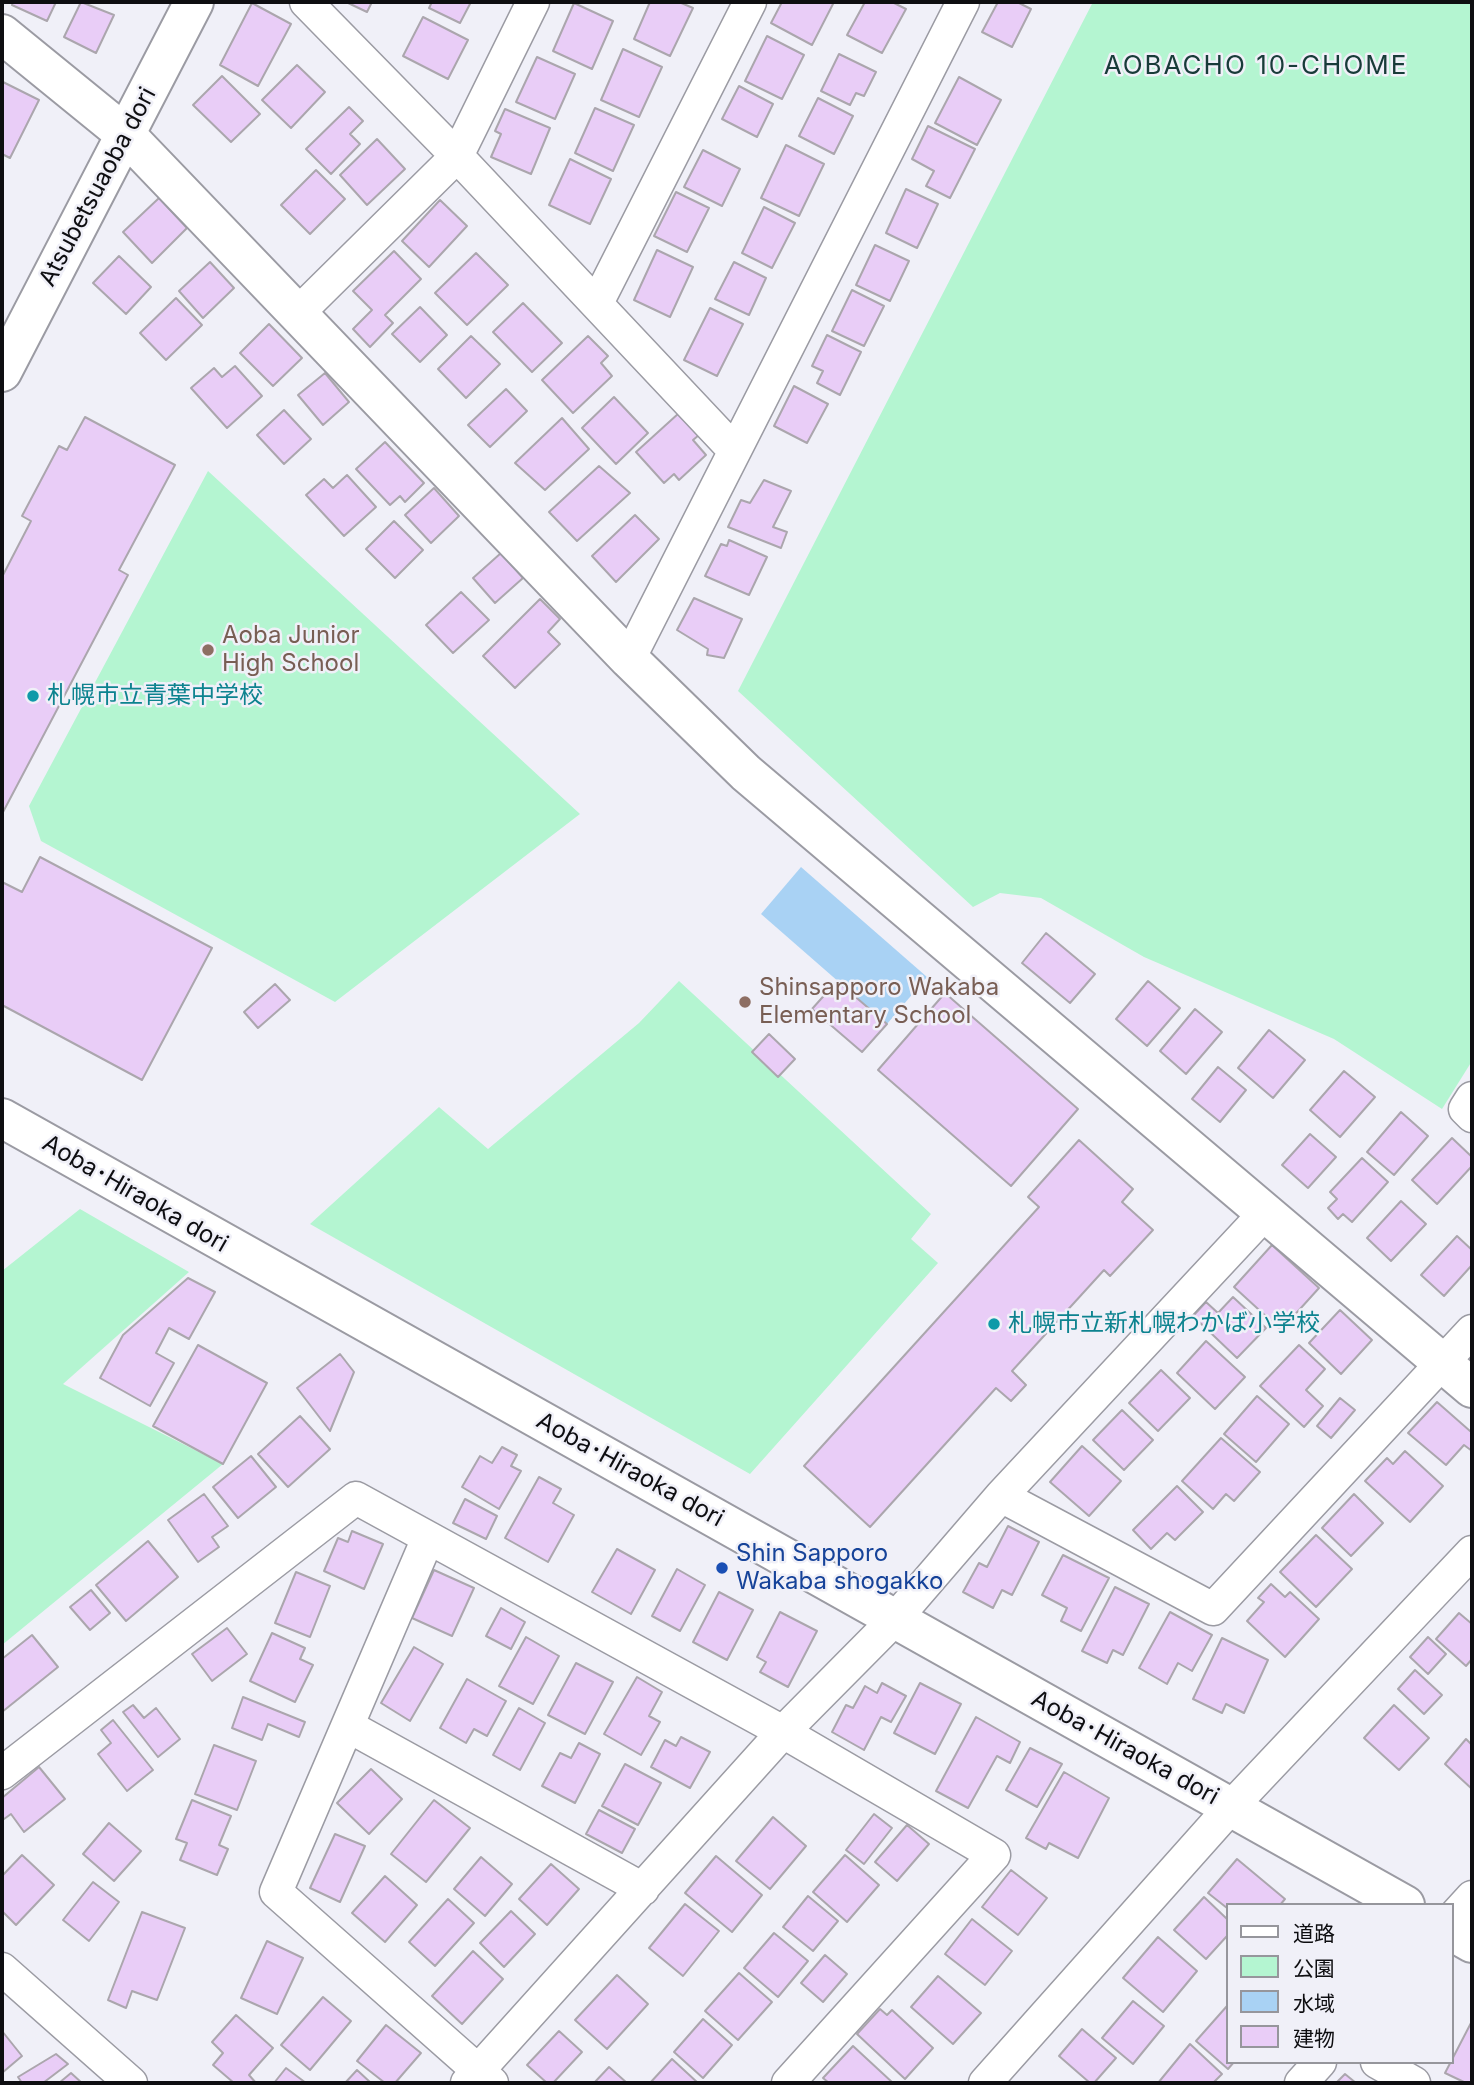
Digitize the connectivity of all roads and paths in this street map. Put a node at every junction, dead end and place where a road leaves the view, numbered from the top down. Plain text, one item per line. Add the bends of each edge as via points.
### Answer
1 (194, 2) edge
2 (306, 2) edge
3 (533, 2) edge
4 (750, 2) edge
5 (963, 2) edge
6 (2, 34) edge
7 (126, 135) junction
8 (457, 156) junction
9 (597, 303) junction
10 (296, 315) junction
11 (2, 372) edge
12 (734, 450) junction
13 (629, 659) junction
14 (1472, 1098) edge
15 (1472, 1116) edge
16 (2, 1118) edge
17 (1266, 1211) junction
18 (1472, 1331) edge
19 (1443, 1362) junction
20 (1472, 1388) edge
21 (1001, 1496) junction
22 (428, 1538) junction
23 (1472, 1552) edge
24 (895, 1619) junction
25 (348, 1726) junction
26 (783, 1732) junction
27 (2, 1773) edge
28 (1231, 1807) junction
29 (643, 1889) junction
30 (1472, 1897) edge
31 (1401, 1903) edge
32 (1453, 1918) edge
33 (1453, 1932) edge
34 (1472, 1943) edge
35 (2, 1969) edge
36 (1318, 2064) edge
37 (1381, 2064) edge
38 (479, 2079) edge
39 (131, 2083) edge
40 (788, 2083) edge
41 (985, 2083) edge
42 (1301, 2083) edge
43 (1414, 2083) edge

1 - 7 street, Atsubetsuaoba dori
2 - 8 street
3 - 8 street
4 - 9 street
5 - 12 street
6 - 7 street
7 - 10 street
7 - 11 street, Atsubetsuaoba dori
8 - 9 street
8 - 10 street
9 - 12 street
10 - 13 street
12 - 13 street
13 - 17 street via 746,773
14 - 15 street via 1465,1109
16 - 24 street, Aoba･Hiraoka dori
17 - 19 street
17 - 21 street
18 - 19 street
19 - 20 street
19 - 21 street via 1213,1609
21 - 24 street
22 - 25 street
22 - 26 street
22 - 27 street via 356,1498
23 - 28 street
24 - 26 street
24 - 28 street, Aoba･Hiraoka dori
25 - 29 street
25 - 38 street via 276,1892
26 - 29 street
26 - 40 street via 994,1855
28 - 31 street, Aoba･Hiraoka dori
28 - 41 street
29 - 38 street
30 - 32 street
33 - 34 street
35 - 39 street
36 - 42 street
37 - 43 street

